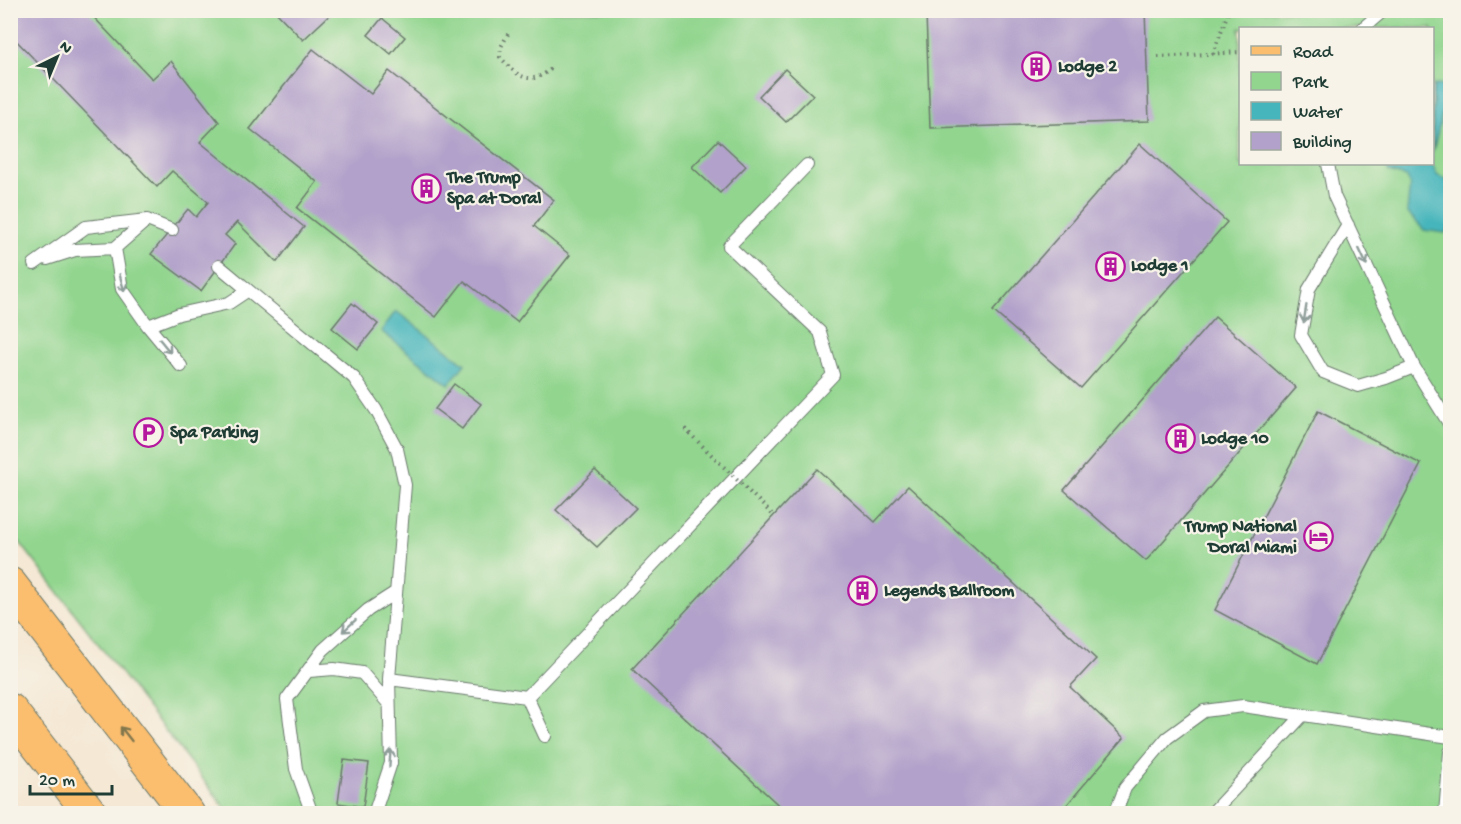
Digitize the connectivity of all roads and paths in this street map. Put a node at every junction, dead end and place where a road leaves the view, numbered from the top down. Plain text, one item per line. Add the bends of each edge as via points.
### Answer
1 (1229, 10) edge
2 (1384, 10) edge
3 (1364, 27) edge
4 (508, 34) dead end
5 (1239, 52) edge
6 (1213, 54) junction
7 (1158, 57) dead end
8 (552, 69) dead end
9 (807, 165) dead end
10 (1328, 165) edge
11 (147, 220) junction
12 (1348, 225) junction
13 (172, 230) dead end
14 (115, 248) junction
15 (219, 266) dead end
16 (247, 291) junction
17 (148, 326) junction
18 (182, 366) dead end
19 (1414, 367) junction
20 (1448, 420) edge
21 (685, 429) dead end
22 (774, 516) dead end
23 (10, 584) edge
24 (396, 592) junction
25 (309, 671) junction
26 (389, 679) junction
27 (527, 697) junction
28 (389, 704) junction
29 (10, 710) edge
30 (1302, 716) junction
31 (545, 736) dead end
32 (1450, 737) edge
33 (1450, 752) edge
34 (91, 813) edge
35 (188, 813) edge
36 (312, 813) edge
37 (374, 813) edge
38 (1116, 813) edge
39 (1211, 813) edge
40 (1445, 813) edge

1 - 6 path
2 - 3 lane
4 - 8 path via 500,57 515,74 541,77
5 - 6 path
6 - 7 path
9 - 27 lane via 729,246 820,332 833,375
10 - 12 lane via 1334,196
11 - 13 lane
11 - 14 lane
11 - 14 lane via 86,227 34,264 75,250
12 -> 19 lane
12 -> 19 lane via 1309,289 1301,334 1323,372 1358,386
14 -> 17 lane via 122,289
15 - 16 lane
16 - 17 lane via 229,303 179,314
16 - 24 lane via 354,378 397,449 405,485
17 -> 18 lane
19 - 20 lane
21 - 22 path, bridge
35 -> 23 main road
24 -> 25 lane via 345,630 323,650
24 - 26 lane
25 - 28 lane via 362,673
25 - 36 lane via 286,699 296,769
26 - 27 lane
26 - 28 lane
27 - 31 lane
37 -> 28 lane via 391,763
29 - 34 main road
30 - 32 lane
30 - 38 lane via 1243,706 1204,711 1167,738 1125,788
30 - 39 lane
33 - 40 lane

